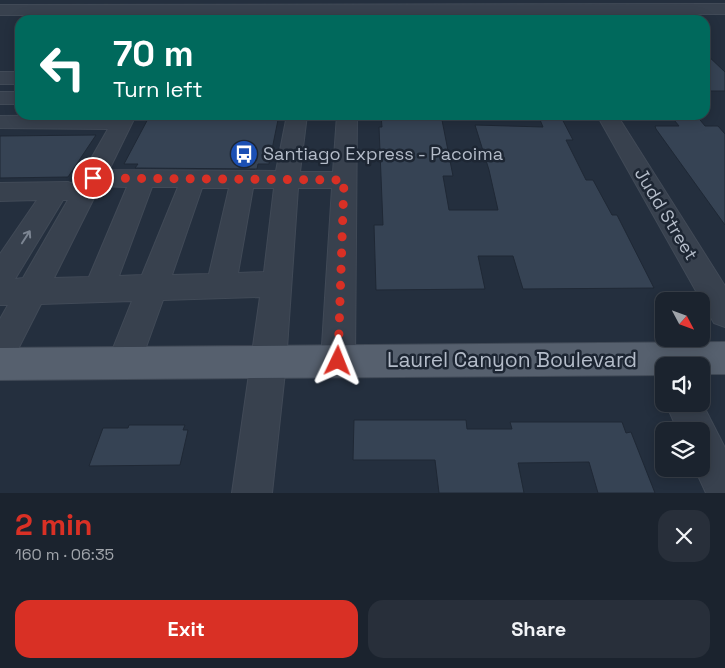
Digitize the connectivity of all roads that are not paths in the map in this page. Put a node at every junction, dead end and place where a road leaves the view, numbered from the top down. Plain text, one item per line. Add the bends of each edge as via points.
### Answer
1 (725, 9) edge
2 (0, 10) edge
3 (160, 10) edge
4 (350, 10) edge
5 (545, 10) edge
6 (0, 78) edge
7 (15, 78) edge
8 (0, 98) edge
9 (15, 98) edge
10 (83, 120) edge
11 (123, 120) edge
12 (295, 120) edge
13 (347, 120) edge
14 (610, 120) edge
15 (0, 122) edge
16 (143, 178) junction
17 (193, 179) junction
18 (243, 179) junction
19 (287, 180) junction
20 (344, 180) junction
21 (90, 184) junction
22 (56, 191) junction
23 (0, 192) edge
24 (0, 278) edge
25 (276, 284) junction
26 (222, 286) junction
27 (152, 288) junction
28 (98, 289) junction
29 (32, 291) junction
30 (0, 292) edge
31 (725, 313) edge
32 (0, 350) edge
33 (725, 358) edge
34 (710, 359) edge
35 (338, 361) junction
36 (124, 363) junction
37 (269, 363) junction
38 (655, 363) edge
39 (0, 364) edge
40 (710, 459) edge
41 (725, 490) edge
42 (252, 493) edge

1 - 5 street
2 - 3 street
3 - 4 street
4 - 5 street
6 - 7 street
8 - 9 street
10 - 15 street
11 - 21 street
12 - 19 street
13 - 20 street
14 - 31 street, Judd Street
16 - 17 street
16 - 21 street
16 - 28 street
17 - 18 street
17 - 27 street
18 - 19 street
18 - 26 street
19 - 20 street
19 - 25 street
20 - 35 street
21 - 22 street
21 - 29 street
22 - 23 street
24 -> 22 street
25 - 26 street
25 - 37 street
26 - 27 street
27 - 28 street
27 - 36 street
28 - 29 street
29 - 30 street
29 - 32 street
33 - 34 main road, Laurel Canyon Boulevard
35 - 37 main road, Laurel Canyon Boulevard
35 - 38 main road, Laurel Canyon Boulevard
36 - 37 main road, Laurel Canyon Boulevard
36 - 39 main road, Laurel Canyon Boulevard
37 - 42 street
40 - 41 street

